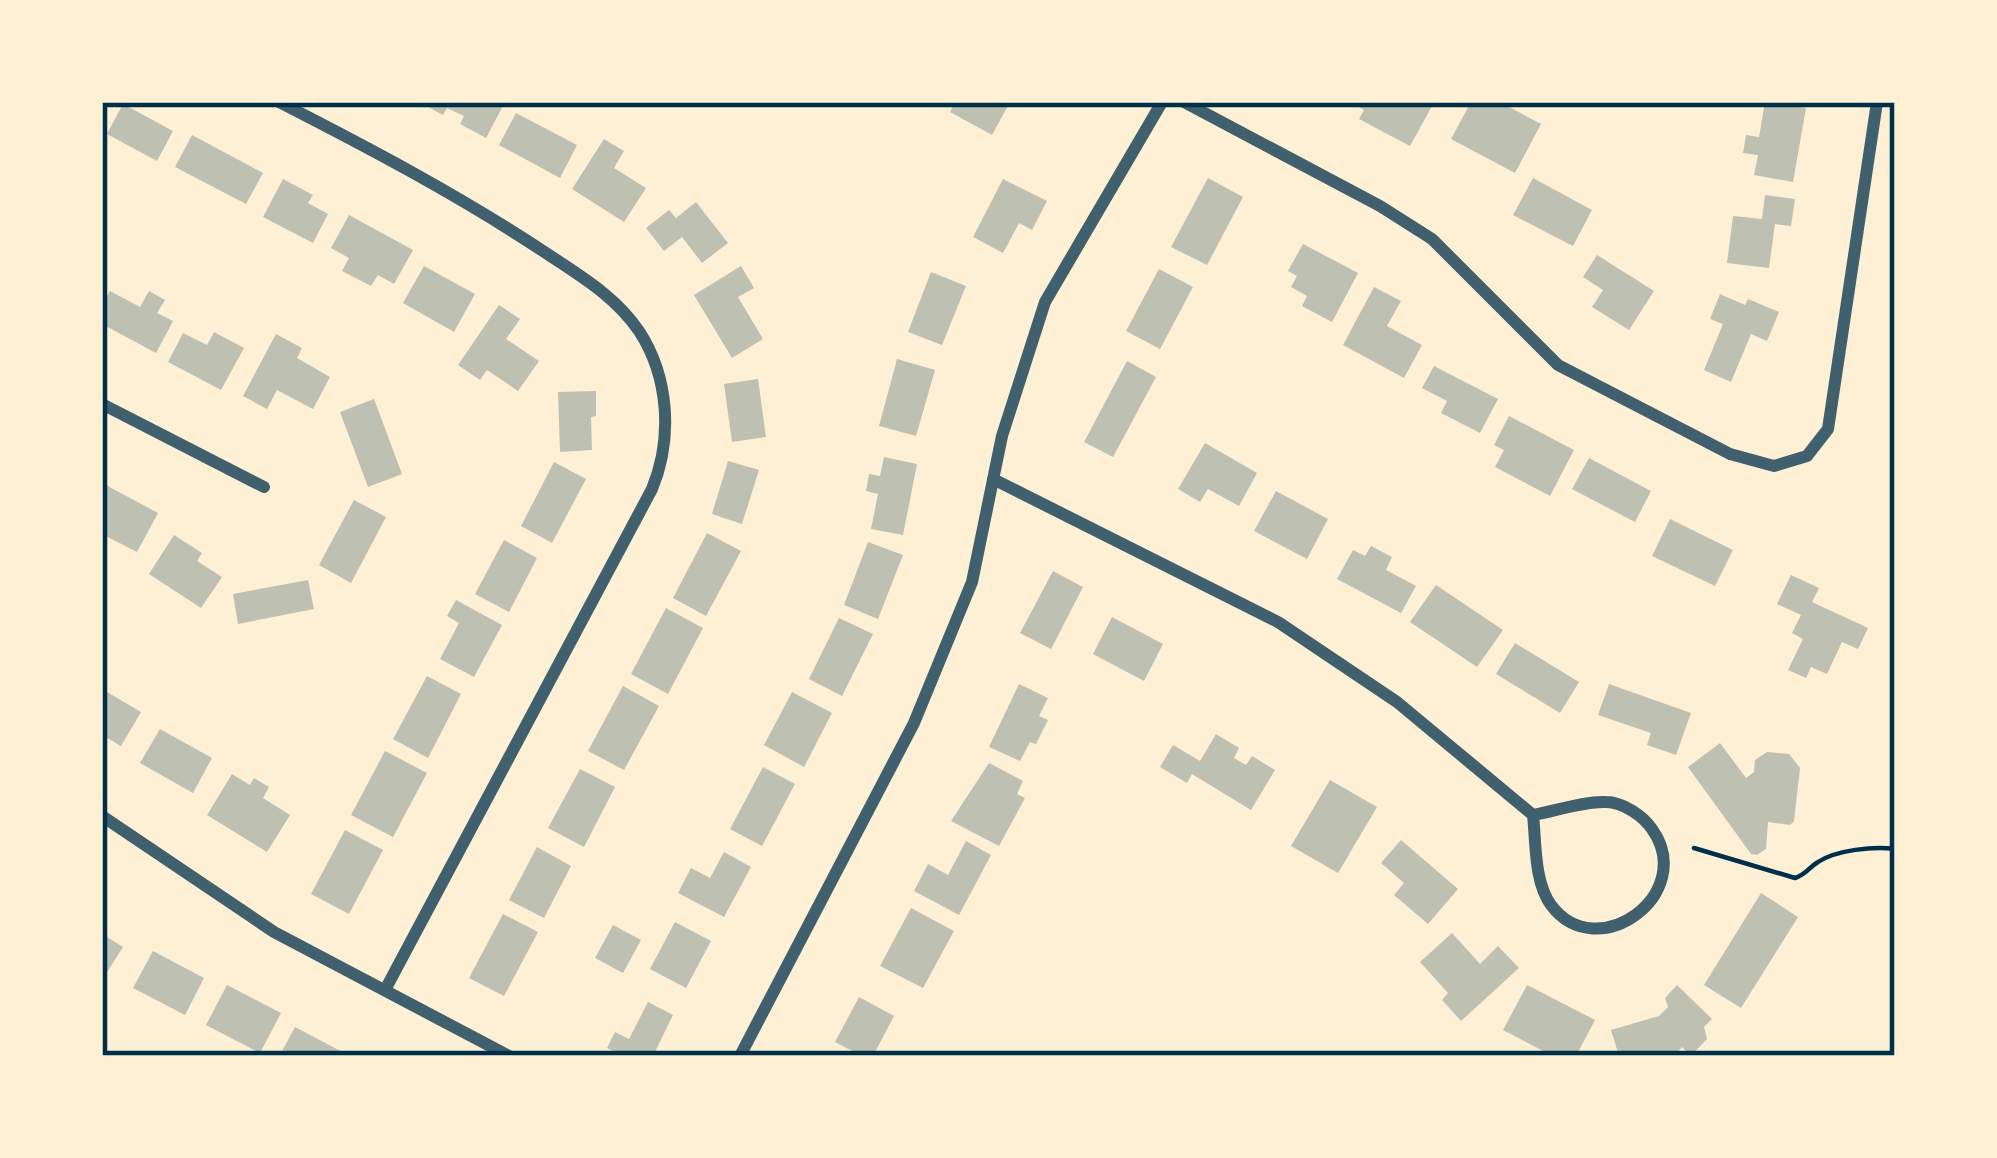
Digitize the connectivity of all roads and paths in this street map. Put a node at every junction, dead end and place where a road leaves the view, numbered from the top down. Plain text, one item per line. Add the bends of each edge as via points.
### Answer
1 (278, 102) edge
2 (1162, 102) edge
3 (1184, 102) edge
4 (1877, 102) edge
5 (102, 404) edge
6 (993, 479) junction
7 (264, 487) dead end
8 (1533, 815) junction
9 (102, 816) edge
10 (1694, 848) dead end
11 (1895, 849) edge
12 (385, 990) junction
13 (509, 1056) edge
14 (740, 1056) edge

1 - 12 street via 463,200 605,294 648,348 663,396 663,454 652,488
2 - 6 street via 1045,302
3 - 4 street via 1432,239 1558,365 1730,454 1774,466 1807,455 1828,429
5 - 7 street
6 - 8 street via 1278,622 1396,702
6 - 14 street via 972,581 914,723
8 - 8 street via 1551,905 1578,926 1616,928 1644,911 1664,877 1662,844 1643,816 1609,801
9 - 12 street via 241,912
10 - 11 path via 1795,878 1838,856
12 - 13 street

